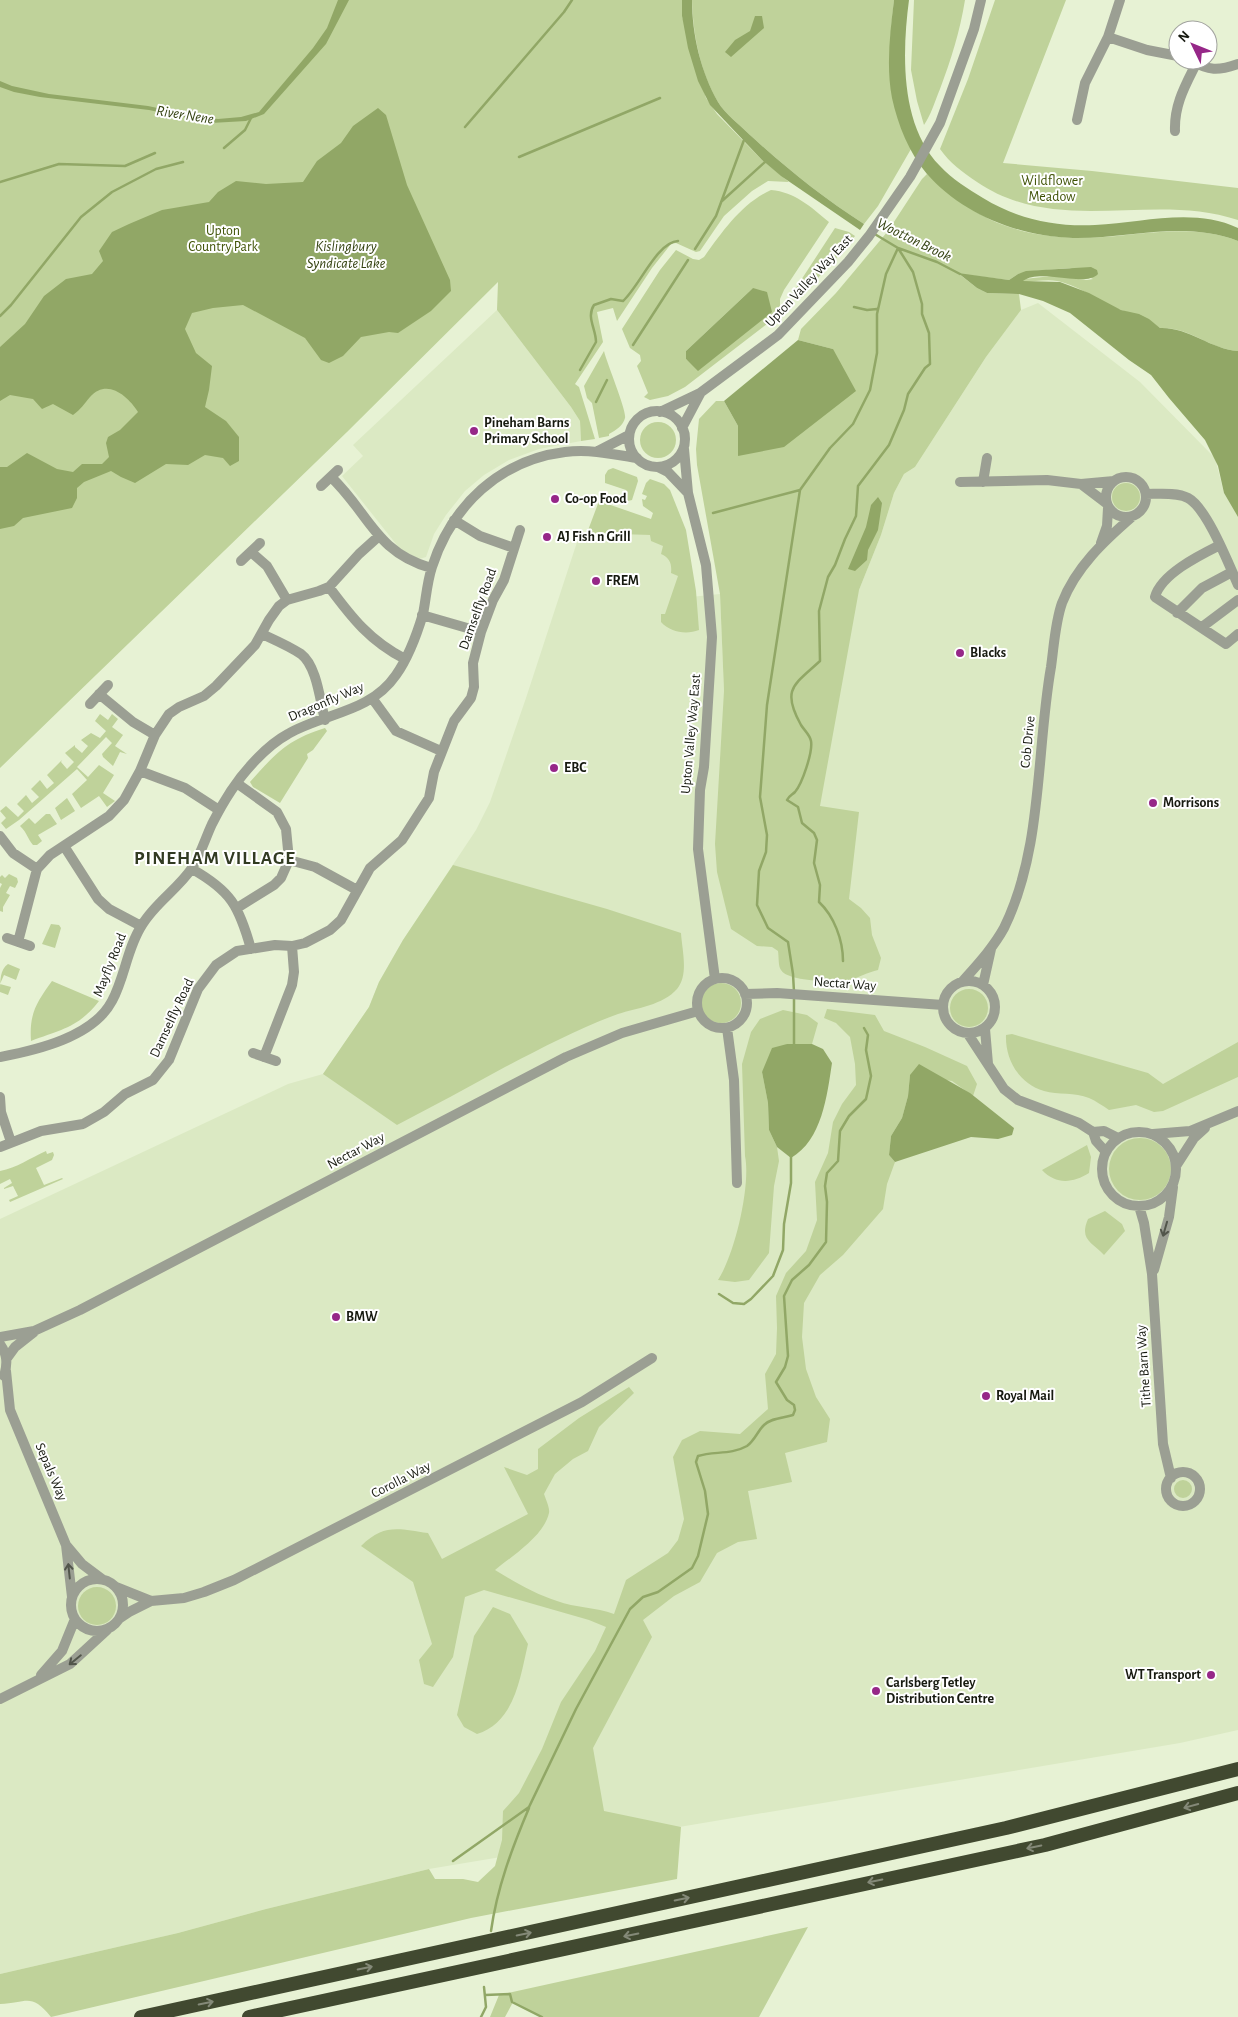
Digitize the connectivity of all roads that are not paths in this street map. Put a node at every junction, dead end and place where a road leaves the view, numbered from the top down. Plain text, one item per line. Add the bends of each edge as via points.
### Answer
1 (980, 0) edge
2 (1120, 0) edge
3 (1108, 37) junction
4 (1168, 54) edge
5 (1238, 64) edge
6 (1218, 69) edge
7 (1190, 70) edge
8 (1076, 120) dead end
9 (1175, 131) dead end
10 (700, 393) junction
11 (660, 412) junction
12 (682, 428) junction
13 (629, 435) junction
14 (684, 449) junction
15 (598, 451) junction
16 (637, 458) junction
17 (986, 458) dead end
18 (658, 467) junction
19 (1114, 481) junction
20 (960, 482) dead end
21 (983, 482) junction
22 (1081, 484) junction
23 (321, 486) dead end
24 (688, 493) junction
25 (1146, 494) junction
26 (1107, 505) junction
27 (1133, 516) junction
28 (454, 520) junction
29 (520, 530) dead end
30 (379, 536) junction
31 (260, 543) dead end
32 (1100, 544) junction
33 (1220, 545) junction
34 (514, 548) junction
35 (251, 552) junction
36 (241, 561) dead end
37 (431, 568) junction
38 (1232, 572) junction
39 (1238, 586) edge
40 (329, 587) junction
41 (287, 600) junction
42 (1238, 600) edge
43 (1177, 613) junction
44 (422, 615) junction
45 (1202, 627) junction
46 (481, 632) junction
47 (262, 634) junction
48 (1238, 634) edge
49 (405, 660) junction
50 (108, 684) dead end
51 (98, 694) junction
52 (372, 698) junction
53 (90, 704) dead end
54 (325, 720) junction
55 (155, 735) junction
56 (441, 751) junction
57 (140, 771) junction
58 (238, 784) junction
59 (219, 810) junction
60 (0, 836) edge
61 (64, 846) junction
62 (289, 860) junction
63 (37, 869) junction
64 (192, 869) junction
65 (357, 890) junction
66 (237, 908) junction
67 (141, 926) junction
68 (7, 938) dead end
69 (18, 942) junction
70 (30, 946) dead end
71 (292, 946) junction
72 (991, 948) junction
73 (251, 949) junction
74 (715, 979) junction
75 (962, 982) junction
76 (984, 985) junction
77 (745, 994) junction
78 (943, 1005) junction
79 (698, 1011) junction
80 (728, 1028) junction
81 (985, 1029) junction
82 (968, 1034) junction
83 (253, 1053) dead end
84 (0, 1057) edge
85 (264, 1057) junction
86 (276, 1061) dead end
87 (988, 1065) junction
88 (0, 1097) edge
89 (1238, 1111) edge
90 (1207, 1125) junction
91 (1093, 1132) junction
92 (1153, 1134) junction
93 (1118, 1138) junction
94 (11, 1142) junction
95 (0, 1147) edge
96 (1106, 1152) junction
97 (1176, 1166) junction
98 (737, 1183) dead end
99 (1174, 1183) junction
100 (1139, 1206) junction
101 (1152, 1274) junction
102 (34, 1331) junction
103 (0, 1337) edge
104 (0, 1344) edge
105 (7, 1358) junction
106 (652, 1358) dead end
107 (6, 1371) junction
108 (0, 1382) edge
109 (0, 1401) edge
110 (10, 1410) junction
111 (1166, 1456) junction
112 (1183, 1472) junction
113 (1171, 1478) junction
114 (66, 1545) junction
115 (102, 1580) junction
116 (116, 1587) junction
117 (72, 1597) junction
118 (151, 1601) junction
119 (120, 1618) junction
120 (74, 1620) junction
121 (107, 1630) junction
122 (37, 1680) junction
123 (0, 1699) edge
124 (1238, 1769) edge
125 (1238, 1793) edge
126 (141, 2017) edge
127 (249, 2017) edge

1 - 10 street, Upton Valley Way East via 974,29 940,123 888,209 848,262 778,335
2 - 3 street
3 - 4 street
3 - 8 street via 1085,83
5 - 6 street
7 - 9 street via 1179,98
10 - 11 street, Upton Valley Way East
10 - 12 street, Upton Valley Way East
11 - 12 street via 669,414
11 - 13 street via 641,416
12 - 14 street
13 - 15 street, Dragonfly Way
13 - 16 street via 632,452
14 - 18 street via 671,463
14 - 24 street, Upton Valley Way East
15 - 16 street, Dragonfly Way
15 - 28 street, Dragonfly Way via 536,459 504,473 472,497
16 - 18 street
17 - 21 street
18 - 24 street, Upton Valley Way East via 668,472
19 - 22 street
19 - 25 street via 1120,477 1134,478 1144,487
19 - 26 street via 1107,488
20 - 21 street
21 - 22 street via 1047,480
22 - 26 street
23 - 30 street via 334,474
24 - 74 street, Upton Valley Way East via 706,565 712,637 698,849
25 - 27 street via 1144,507
25 - 33 street via 1187,497 1195,503
26 - 27 street via 1117,516
26 - 32 street, Cob Drive via 1107,526
27 - 32 street, Cob Drive
28 - 34 street via 480,536
28 - 37 street, Dragonfly Way
29 - 34 street, Damselfly Road
30 - 37 street via 403,557
30 - 40 street
31 - 35 street
32 - 72 street, Cob Drive via 1062,603 1048,684 1026,860 1018,897
33 - 38 street
33 - 43 street via 1178,570 1156,593 1158,601
34 - 46 street, Damselfly Road
35 - 36 street
35 - 41 street via 267,566
37 - 44 street, Dragonfly Way
38 - 39 street
38 - 43 street via 1202,588
40 - 41 street
40 - 49 street via 363,631
41 - 47 street via 279,606
42 - 45 street
43 - 45 street
44 - 46 street
44 - 49 street, Dragonfly Way
45 - 48 street via 1226,644
46 - 56 street, Damselfly Road via 473,663 471,698 454,722
47 - 54 street via 307,660
47 - 55 street via 210,692 169,714
49 - 52 street, Dragonfly Way via 395,676
50 - 51 street
51 - 53 street
51 - 55 street
52 - 54 street, Dragonfly Way
52 - 56 street via 396,731
54 - 58 street, Dragonfly Way via 290,733 273,744 251,765
55 - 57 street
56 - 65 street, Damselfly Road via 429,798 407,833 370,868
57 - 59 street via 185,788
57 - 61 street via 124,800 109,816
58 - 59 street, Dragonfly Way
58 - 62 street via 277,812 286,829
59 - 64 street, Dragonfly Way
60 - 63 street via 13,853
61 - 63 street
61 - 67 street, Mayfly Road via 98,899 109,909
62 - 65 street via 315,867
62 - 66 street via 281,878
63 - 69 street
64 - 66 street via 217,885
64 - 67 street, Dragonfly Way
65 - 71 street, Damselfly Road via 341,920 330,930
66 - 73 street
67 - 84 street, Mayfly Road via 112,1001 100,1017 87,1028 59,1041
68 - 69 street
69 - 70 street
71 - 73 street, Damselfly Road
71 - 85 street via 292,985
72 - 75 street, Cob Drive
72 - 76 street, Cob Drive
73 - 94 street, Damselfly Road via 237,951 216,966 198,989 169,1060 153,1080 125,1094 83,1124 41,1131
74 - 77 street via 727,978
74 - 79 street via 700,990
75 - 76 street
75 - 78 street via 949,990
76 - 81 street via 995,999 996,1008 995,1016
77 - 78 street, Nectar Way via 777,993
77 - 80 street via 746,1011
78 - 82 street via 947,1022
79 - 80 street via 706,1023
79 - 102 street, Nectar Way via 622,1034 566,1057
80 - 98 street via 734,1080
81 - 82 street
81 - 87 street
82 - 87 street
83 - 85 street
85 - 86 street
87 - 91 street via 1004,1089 1018,1100 1079,1123
88 - 94 street via 1,1112
89 - 90 street
90 - 92 street via 1190,1131
90 - 97 street via 1194,1138
91 - 93 street via 1104,1132
91 - 96 street
92 - 93 street via 1134,1132
92 - 97 street via 1169,1147
93 - 96 street
94 - 95 street, Damselfly Road
96 - 100 street via 1102,1171 1105,1183 1122,1202
97 - 99 street
99 - 100 street via 1160,1200
99 -> 101 street, Tithe Barn Way via 1169,1217
100 - 101 street, Tithe Barn Way
101 - 111 street, Tithe Barn Way
102 - 103 street, Nectar Way
102 - 105 street, Nectar Way
104 - 105 street
105 - 107 street
106 - 118 street, Corolla Way via 608,1388 565,1411 234,1580 184,1598
107 - 108 street
107 - 110 street, Sepals Way
109 - 110 street, Sepals Way
110 - 114 street, Sepals Way
111 - 112 street, Tithe Barn Way
111 - 113 street, Tithe Barn Way
112 - 113 street
112 - 113 street, Tithe Barn Way via 1195,1477 1200,1486 1198,1496 1191,1504 1176,1505 1169,1498 1166,1488
114 - 115 street, Sepals Way
117 -> 114 street, Sepals Way
115 - 116 street, Sepals Way
115 - 117 street via 87,1581 75,1590
116 - 118 street, Corolla Way
116 - 119 street via 123,1601
117 - 120 street, Sepals Way via 70,1605
118 - 119 street, Corolla Way
119 - 121 street
120 - 121 street via 89,1630
120 - 122 street via 62,1651
121 -> 122 street via 70,1664
122 - 123 street
126 -> 124 highway via 1006,1828
125 -> 127 highway via 1045,1844

